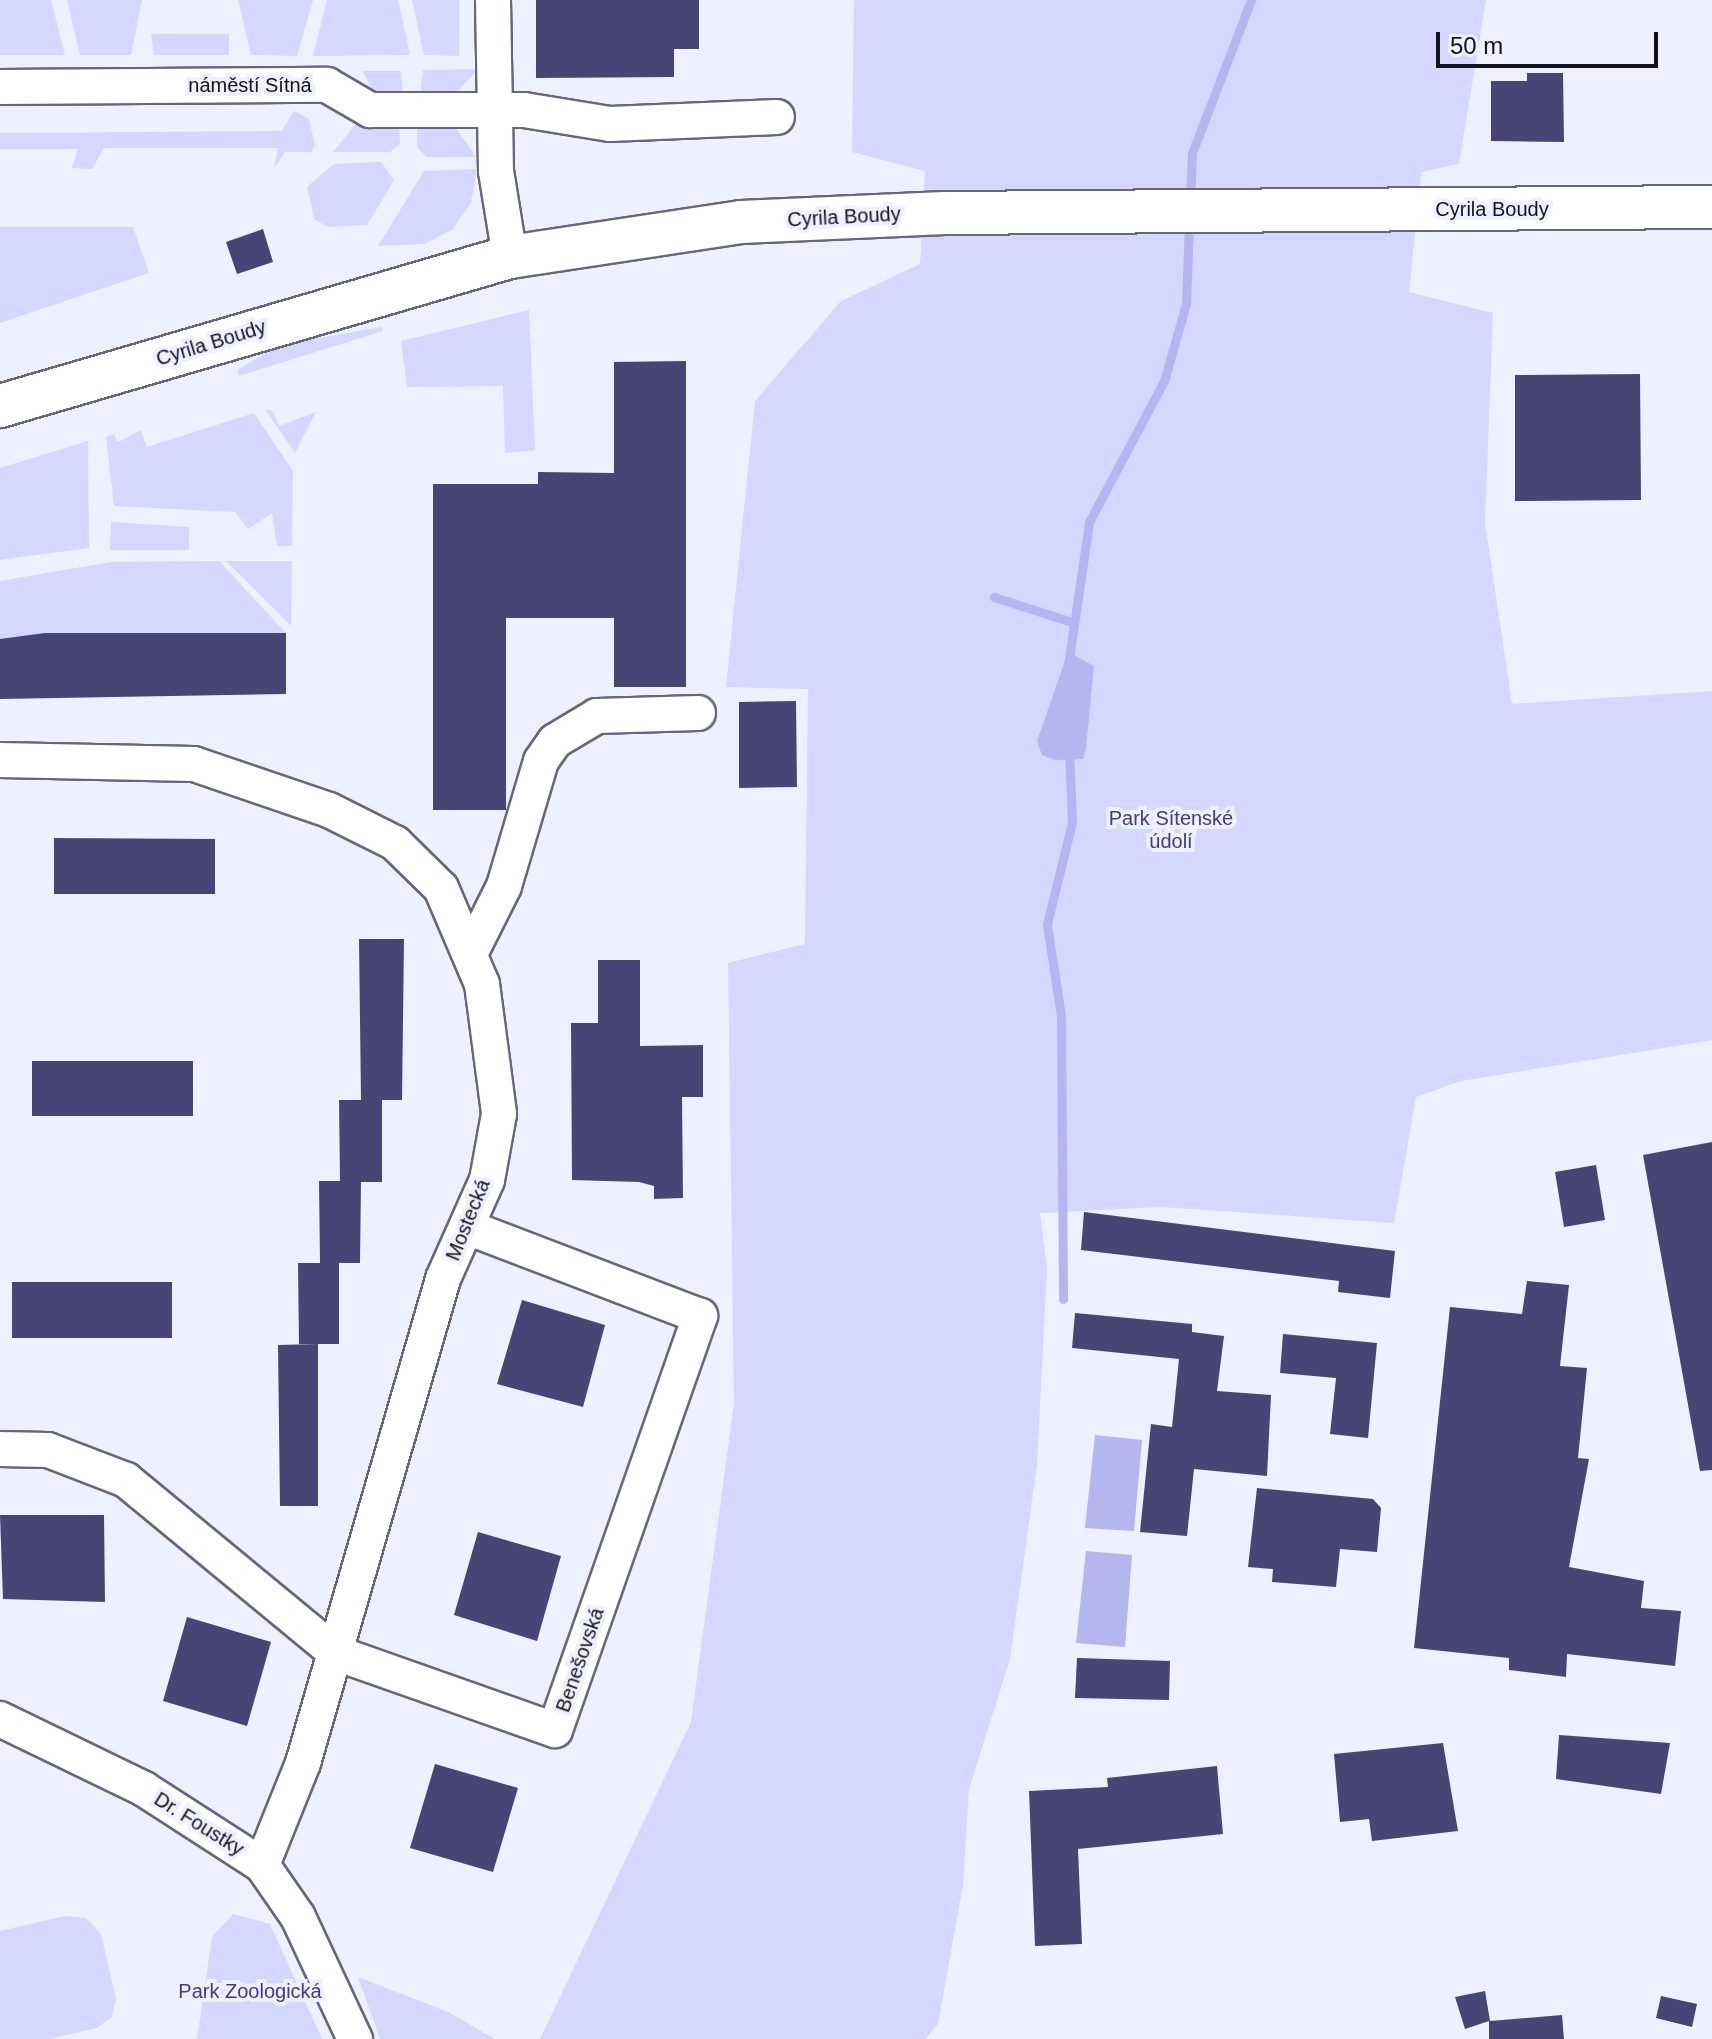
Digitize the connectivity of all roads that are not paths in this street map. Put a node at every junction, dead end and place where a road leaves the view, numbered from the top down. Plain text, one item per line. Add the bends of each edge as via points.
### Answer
1 (493, 0) edge
2 (0, 87) edge
3 (494, 109) junction
4 (777, 117) dead end
5 (1712, 207) edge
6 (510, 257) junction
7 (0, 406) edge
8 (698, 713) dead end
9 (0, 760) edge
10 (470, 954) junction
11 (467, 1227) junction
12 (0, 1449) edge
13 (336, 1653) junction
14 (0, 1719) edge
15 (262, 1865) junction
16 (355, 2039) edge

1 - 3 street
2 - 3 street, náměstí Sítná via 327,85 370,110
3 - 4 street, náměstí Sítná via 610,124
3 - 6 street
5 - 6 street, Cyrila Boudy via 945,213 741,222
6 - 7 street, Cyrila Boudy
8 - 10 street via 597,716 561,735 541,761 504,886
9 - 10 street, Mostecká via 194,764 283,791 395,843 441,888
10 - 11 street, Mostecká via 482,984 499,1114 487,1180
11 - 13 street, Mostecká via 443,1279
11 - 13 street, Benešovská via 700,1316 555,1730
12 - 13 street, Benešovská via 48,1450 126,1480
13 - 15 street, Mostecká via 284,1824
14 - 15 street, Dr. Foustky via 171,1804
15 - 16 street, Dr. Foustky via 298,1917

